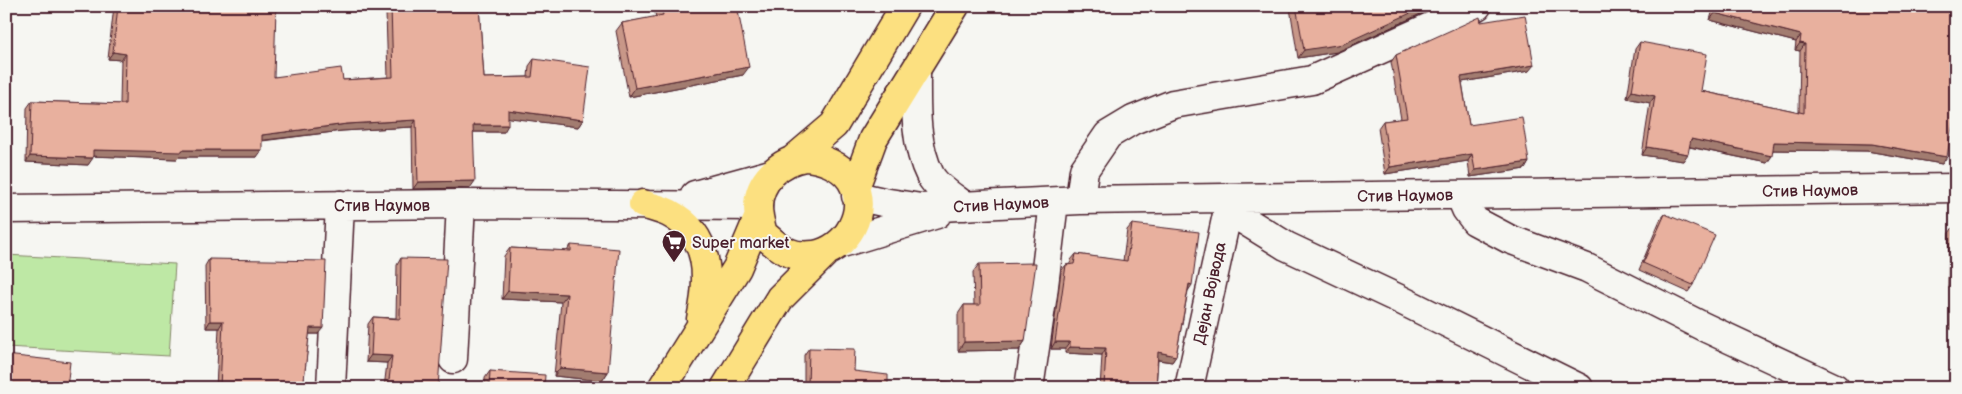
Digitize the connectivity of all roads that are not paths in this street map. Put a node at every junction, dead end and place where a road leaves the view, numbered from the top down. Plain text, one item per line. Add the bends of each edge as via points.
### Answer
1 (905, 6) edge
2 (955, 6) edge
3 (1477, 6) edge
4 (916, 71) junction
5 (794, 159) junction
6 (771, 174) junction
7 (1956, 188) edge
8 (856, 192) junction
9 (1460, 195) junction
10 (1067, 201) junction
11 (462, 204) junction
12 (643, 204) junction
13 (1226, 204) junction
14 (340, 205) junction
15 (965, 206) junction
16 (6, 209) edge
17 (759, 211) junction
18 (834, 248) junction
19 (698, 332) junction
20 (454, 358) dead end
21 (331, 388) edge
22 (662, 388) edge
23 (725, 388) edge
24 (1029, 388) edge
25 (1189, 388) edge
26 (1579, 388) edge
27 (1835, 388) edge

1 - 5 main road via 834,125
2 - 4 main road
3 - 10 street via 1312,80 1173,104 1134,120 1108,135
4 - 8 main road via 873,139
4 - 15 street via 920,148 931,176
5 - 6 main road
5 - 8 main road via 815,158 830,162 850,179
6 - 12 street
6 - 17 main road via 762,189
7 - 9 street, Стив Наумов
8 - 15 street, Стив Наумов via 883,202 921,208
8 - 18 main road via 857,213 853,228
9 - 13 street, Стив Наумов
9 - 27 street via 1475,221 1509,239 1587,268 1704,328
10 - 13 street, Стив Наумов
10 - 15 street, Стив Наумов
10 - 24 street via 1043,294
11 - 12 street, Стив Наумов
11 - 14 street, Стив Наумов
11 - 20 street
12 - 17 street, Стив Наумов
12 - 19 main road via 669,213 689,228 700,244 707,272
13 - 25 street, Дејан Војвода
13 - 26 street via 1286,246
14 - 16 street, Стив Наумов
14 - 21 street
15 - 18 street
17 - 18 main road via 763,234 788,252 806,256
17 - 19 main road via 737,268
18 - 23 main road via 780,298
19 - 22 main road

